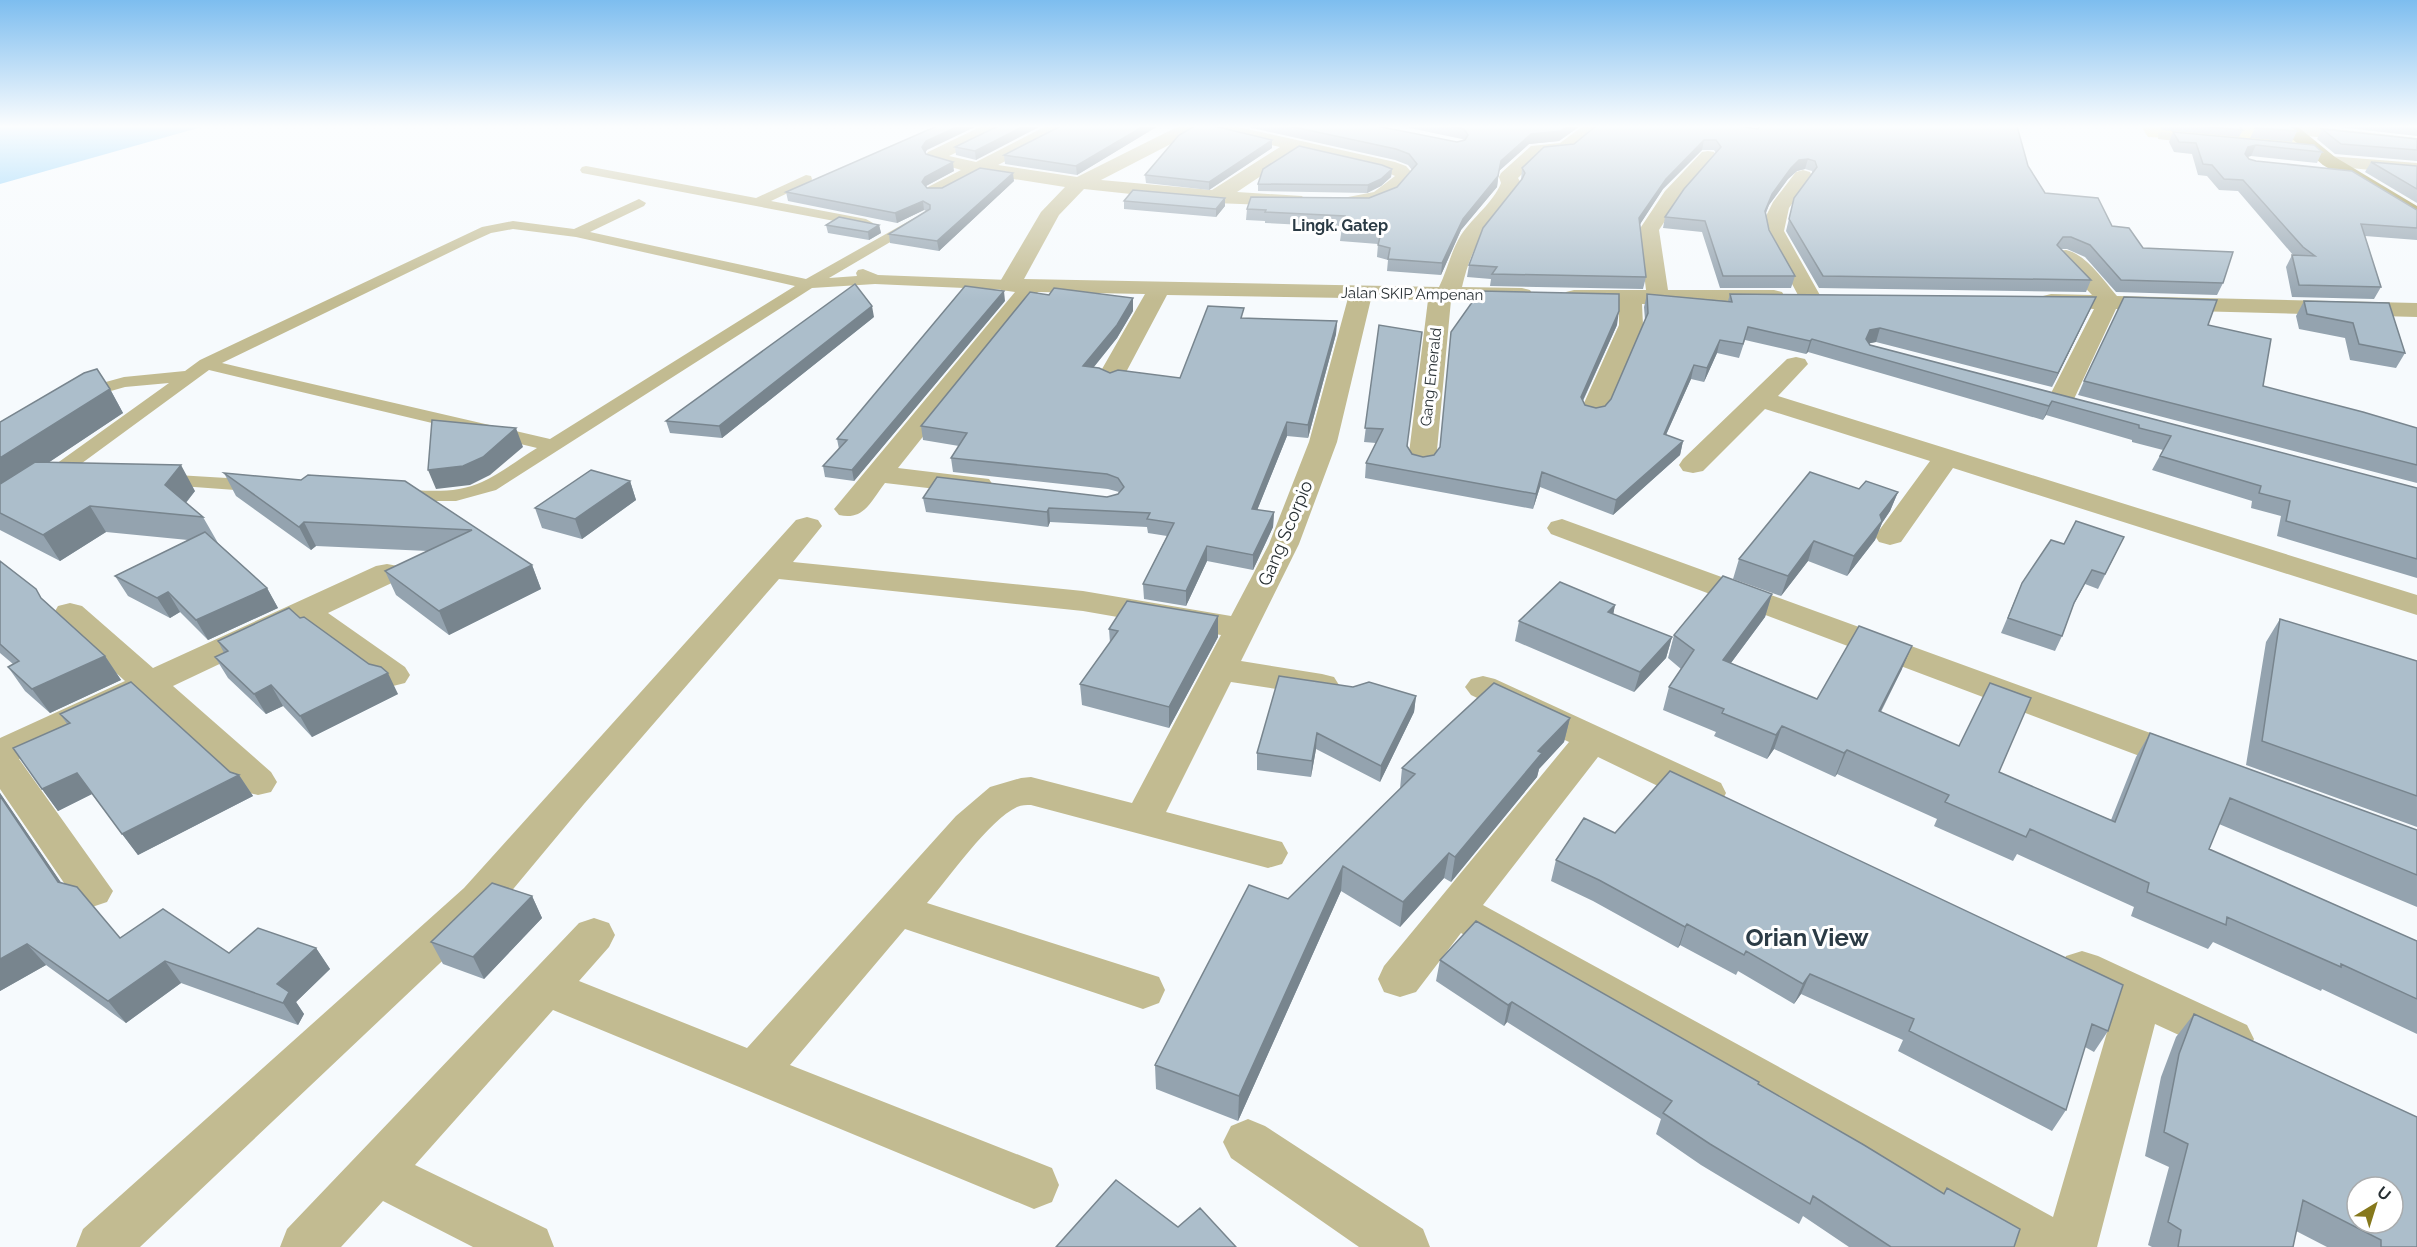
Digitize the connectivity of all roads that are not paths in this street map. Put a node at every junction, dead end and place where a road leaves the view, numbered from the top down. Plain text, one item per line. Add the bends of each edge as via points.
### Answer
1 (662, 184) edge
2 (795, 184) edge
3 (948, 184) edge
4 (1078, 184) edge
5 (1080, 184) edge
6 (1235, 184) edge
7 (1397, 184) edge
8 (1511, 184) edge
9 (1682, 184) edge
10 (1797, 184) edge
11 (2366, 184) edge
12 (935, 191) edge
13 (1215, 197) junction
14 (758, 202) junction
15 (639, 203) dead end
16 (2417, 215) edge
17 (923, 216) edge
18 (900, 230) junction
19 (576, 233) junction
20 (2066, 256) edge
21 (843, 262) junction
22 (875, 279) junction
23 (808, 284) junction
24 (1021, 285) junction
25 (1160, 288) junction
26 (1361, 293) junction
27 (1445, 294) junction
28 (1658, 296) junction
29 (1810, 297) junction
30 (1834, 297) edge
31 (1630, 298) junction
32 (2025, 300) edge
33 (2109, 301) junction
34 (2417, 310) edge
35 (206, 364) junction
36 (1796, 364) dead end
37 (189, 376) junction
38 (1112, 376) edge
39 (1761, 399) junction
40 (2061, 399) edge
41 (66, 400) edge
42 (1593, 412) edge
43 (554, 446) junction
44 (1946, 458) junction
45 (1422, 461) edge
46 (1693, 465) dead end
47 (56, 474) junction
48 (879, 474) junction
49 (80, 475) edge
50 (140, 479) edge
51 (283, 488) edge
52 (1005, 488) edge
53 (378, 494) edge
54 (0, 508) edge
55 (849, 510) dead end
56 (807, 526) dead end
57 (1562, 528) dead end
58 (1890, 536) dead end
59 (771, 569) junction
60 (387, 573) edge
61 (2417, 605) edge
62 (305, 612) junction
63 (70, 613) dead end
64 (1241, 628) junction
65 (1220, 669) junction
66 (393, 675) dead end
67 (148, 686) junction
68 (1483, 687) dead end
69 (1352, 690) edge
70 (1591, 740) junction
71 (0, 753) edge
72 (0, 761) edge
73 (2214, 770) edge
74 (258, 782) dead end
75 (1742, 810) edge
76 (1143, 819) junction
77 (1268, 853) dead end
78 (92, 891) dead end
79 (1454, 909) junction
80 (897, 910) junction
81 (594, 935) dead end
82 (2043, 951) edge
83 (1400, 979) dead end
84 (545, 987) junction
85 (1143, 990) dead end
86 (2140, 996) junction
87 (2268, 1056) edge
88 (754, 1072) junction
89 (1248, 1142) dead end
90 (375, 1172) junction
91 (1034, 1185) dead end
92 (102, 1247) edge
93 (306, 1247) edge
94 (528, 1247) edge
95 (1404, 1247) edge
96 (2057, 1247) edge
97 (2071, 1247) edge

1 - 14 lane
2 - 14 lane
3 - 12 street
4 - 24 street via 1050,212
5 - 13 street
6 - 13 street
7 - 13 street via 1373,200
8 - 27 street, Gang Emerald via 1501,201 1480,222 1456,263
9 - 28 street via 1649,230
10 - 29 street via 1773,219 1774,231
11 - 16 highway
14 - 18 lane
15 - 19 lane
17 - 18 lane
18 - 21 lane
19 - 23 lane
19 - 35 lane via 513,225 487,230
20 - 33 street
21 - 22 lane, Jalan SKIP Ampenan
21 - 23 lane
22 - 23 lane
22 - 24 lane, Jalan SKIP Ampenan
23 - 43 lane
24 - 25 street, Jalan SKIP Ampenan
24 - 48 street
25 - 26 street, Jalan SKIP Ampenan
25 - 38 street
26 - 27 street, Jalan SKIP Ampenan
26 - 64 street, Gang Scorpio via 1323,442 1284,544
27 - 31 street, Jalan SKIP Ampenan
27 - 45 street, Gang Emerald
28 - 29 street, Jalan SKIP Ampenan
28 - 31 street, Jalan SKIP Ampenan
29 - 30 street, Jalan SKIP Ampenan
31 - 42 street via 1631,325
32 - 33 street
33 - 34 street
33 - 40 street
35 - 37 lane
35 - 43 lane
36 - 39 street
37 - 41 lane via 124,382
37 - 47 lane
39 - 44 street
39 - 46 street
43 - 53 lane via 476,492 438,497
44 - 58 street
44 - 61 street
47 - 49 lane
47 - 54 lane
48 - 52 street
48 - 55 street
50 - 51 lane
56 - 59 street
57 - 73 street
59 - 64 street via 1083,601
59 - 92 street via 479,900
60 - 62 street
62 - 66 street
62 - 67 street
63 - 67 street
64 - 65 street, Gang Scorpio
65 - 69 street
65 - 76 street, Gang Scorpio
67 - 71 street
67 - 74 street
68 - 70 street
70 - 75 street
70 - 79 street
72 - 78 street
76 - 77 street
76 - 80 street via 1014,790 995,801 970,826
79 - 83 street
79 - 96 street
80 - 85 street
80 - 88 street
81 - 84 street
82 - 86 street
84 - 88 street
84 - 90 street
86 - 87 street
86 - 97 street
88 - 91 street
89 - 95 street
90 - 93 street
90 - 94 street

